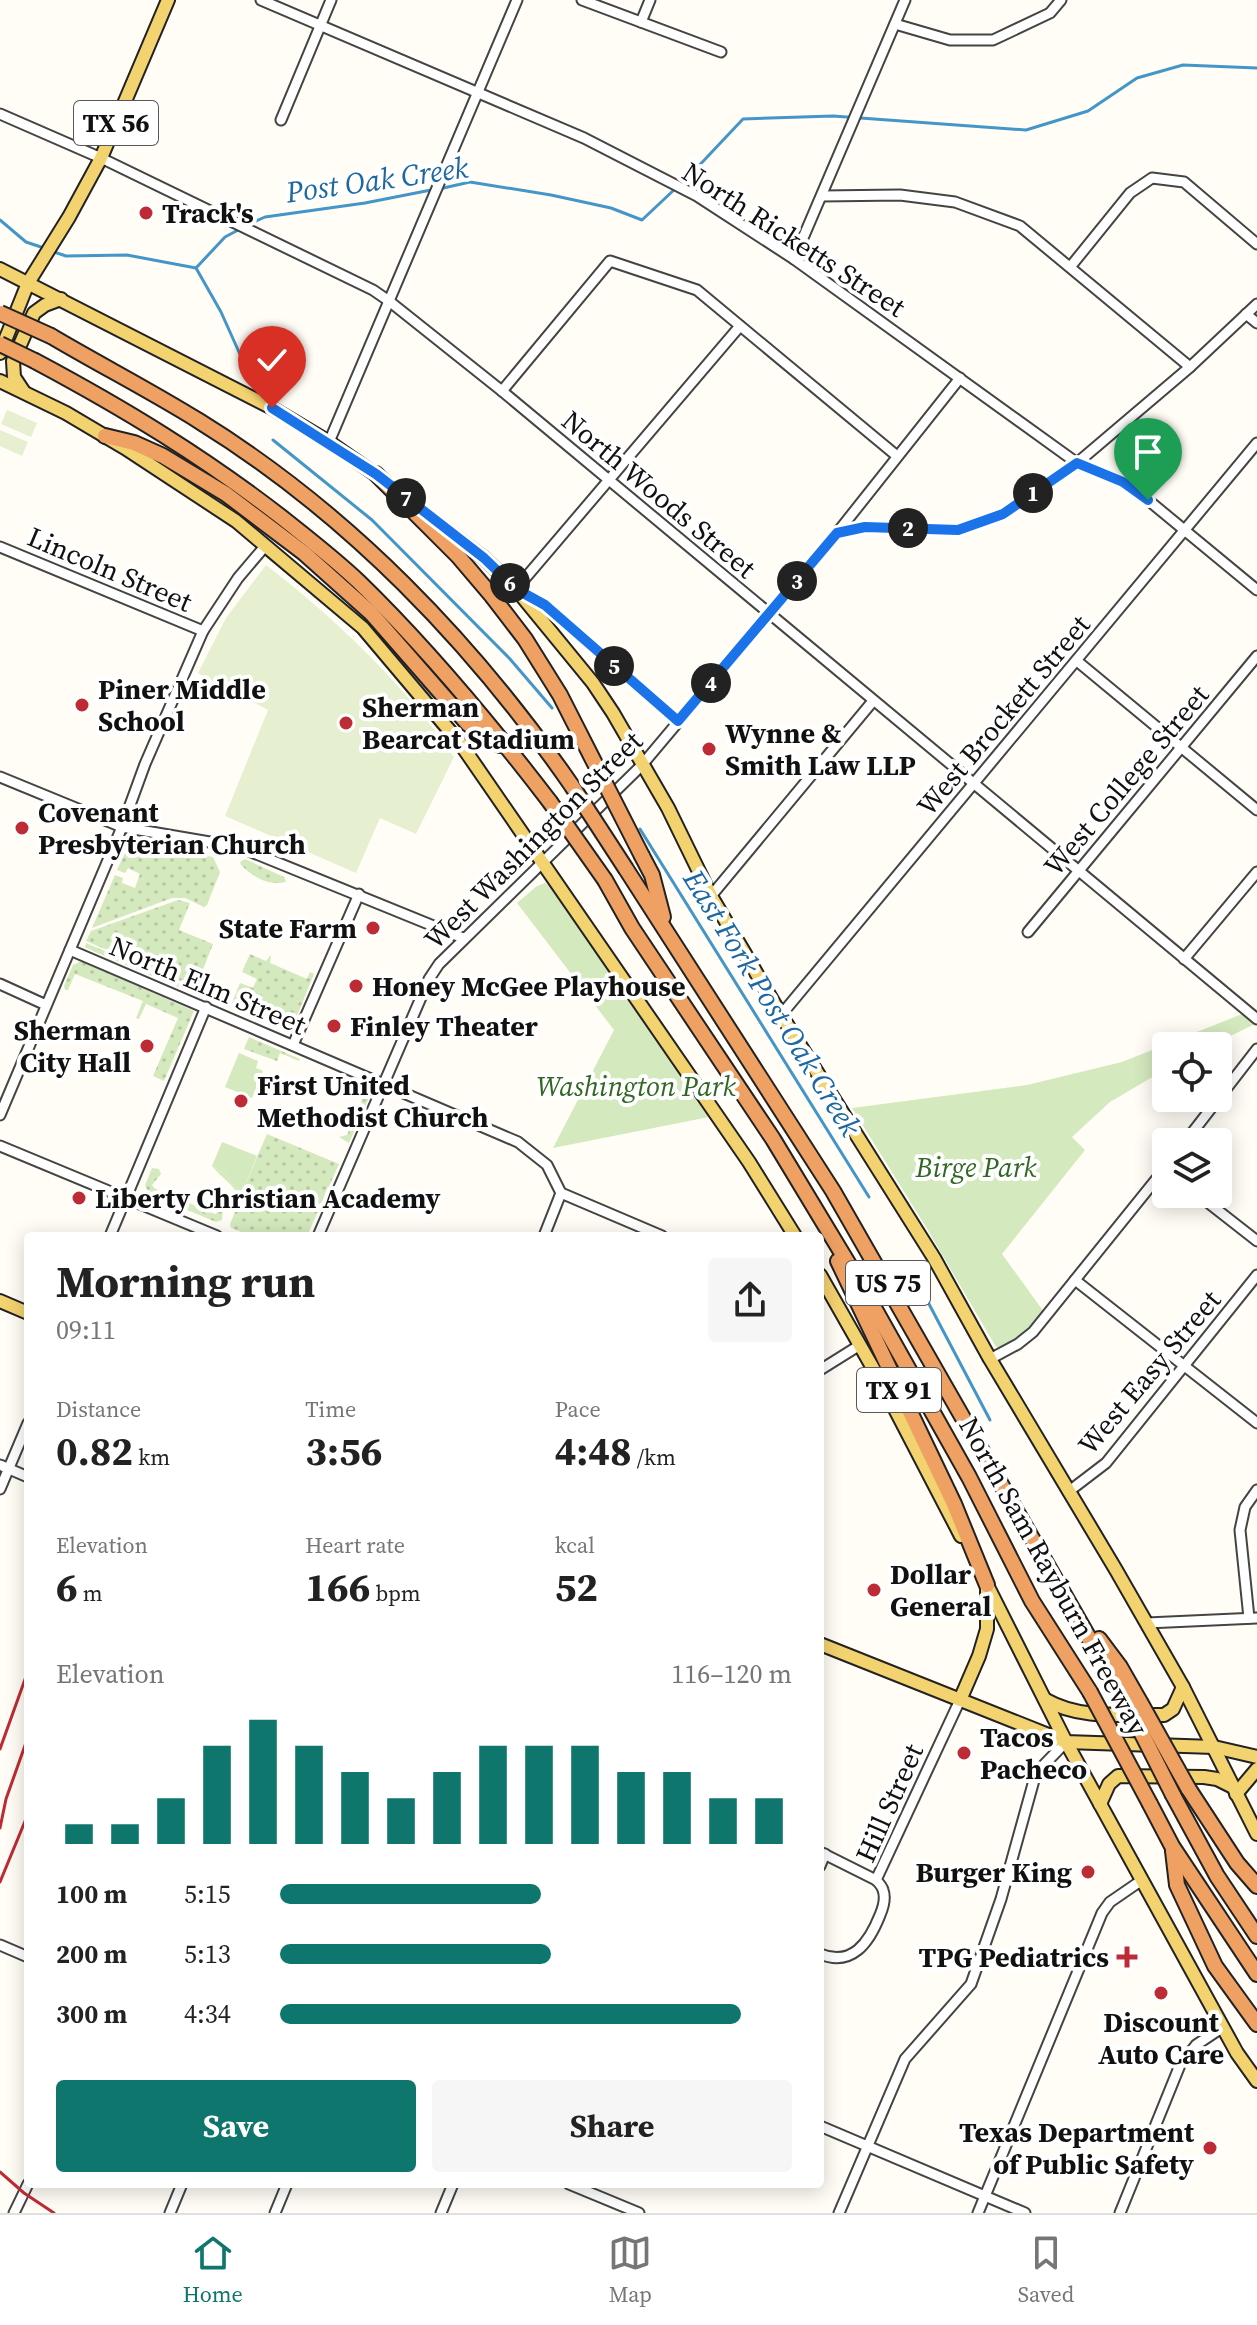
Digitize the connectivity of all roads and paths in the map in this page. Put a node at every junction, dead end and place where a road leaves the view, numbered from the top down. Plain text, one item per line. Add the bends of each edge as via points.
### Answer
1 (168, 0) edge
2 (261, 0) edge
3 (331, 0) edge
4 (517, 0) edge
5 (582, 0) edge
6 (650, 0) edge
7 (905, 0) edge
8 (1061, 0) edge
9 (641, 22) junction
10 (895, 24) junction
11 (321, 25) junction
12 (721, 52) dead end
13 (476, 92) junction
14 (0, 114) edge
15 (281, 120) dead end
16 (101, 158) junction
17 (822, 196) junction
18 (1257, 244) edge
19 (794, 259) junction
20 (1071, 266) junction
21 (0, 269) edge
22 (28, 283) junction
23 (61, 299) junction
24 (389, 301) junction
25 (1257, 304) edge
26 (0, 313) edge
27 (1246, 314) junction
28 (1257, 323) edge
29 (740, 326) junction
30 (0, 344) edge
31 (0, 353) edge
32 (1190, 367) junction
33 (960, 378) junction
34 (0, 381) edge
35 (502, 391) junction
36 (24, 392) junction
37 (105, 436) junction
38 (329, 442) junction
39 (1257, 443) edge
40 (897, 456) junction
41 (1077, 463) junction
42 (376, 474) junction
43 (607, 480) junction
44 (1184, 531) junction
45 (837, 533) junction
46 (266, 545) junction
47 (0, 547) edge
48 (516, 589) junction
49 (1257, 590) edge
50 (769, 615) junction
51 (203, 631) junction
52 (1257, 656) edge
53 (1077, 661) junction
54 (873, 701) junction
55 (678, 721) junction
56 (1182, 748) junction
57 (514, 755) junction
58 (642, 764) junction
59 (0, 777) edge
60 (974, 785) junction
61 (1257, 810) edge
62 (122, 827) junction
63 (543, 864) junction
64 (1078, 871) junction
65 (1257, 872) edge
66 (359, 894) junction
67 (711, 896) junction
68 (1028, 932) dead end
69 (668, 933) junction
70 (463, 938) junction
71 (70, 950) junction
72 (1184, 959) junction
73 (0, 984) edge
74 (46, 1005) junction
75 (206, 1007) junction
76 (781, 1015) junction
77 (1257, 1019) edge
78 (293, 1045) junction
79 (1257, 1049) edge
80 (384, 1083) junction
81 (0, 1115) edge
82 (1196, 1128) edge
83 (0, 1146) edge
84 (1152, 1185) edge
85 (561, 1193) junction
86 (807, 1195) junction
87 (127, 1199) junction
88 (1215, 1208) edge
89 (112, 1232) edge
90 (207, 1232) edge
91 (320, 1232) edge
92 (546, 1232) edge
93 (653, 1232) edge
94 (793, 1232) edge
95 (1257, 1241) edge
96 (1257, 1275) edge
97 (1075, 1280) junction
98 (824, 1282) edge
99 (0, 1301) edge
100 (24, 1311) edge
101 (860, 1345) junction
102 (990, 1359) junction
103 (1185, 1366) junction
104 (824, 1368) edge
105 (1257, 1423) edge
106 (24, 1430) edge
107 (4, 1467) edge
108 (24, 1475) edge
109 (0, 1489) edge
110 (1257, 1490) edge
111 (1068, 1492) junction
112 (987, 1585) junction
113 (1253, 1618) edge
114 (1147, 1623) junction
115 (824, 1646) edge
116 (1183, 1687) junction
117 (960, 1700) junction
118 (1046, 1700) junction
119 (1134, 1705) junction
120 (1066, 1742) junction
121 (1214, 1747) junction
122 (1257, 1757) edge
123 (1257, 1769) edge
124 (1234, 1790) junction
125 (1100, 1804) junction
126 (1257, 1834) edge
127 (1172, 1846) junction
128 (824, 1854) edge
129 (876, 1880) junction
130 (1142, 1880) junction
131 (1257, 1886) edge
132 (1257, 1936) edge
133 (0, 1945) edge
134 (24, 1955) edge
135 (824, 1955) edge
136 (1257, 1974) edge
137 (1257, 2024) edge
138 (1223, 2027) junction
139 (1257, 2081) edge
140 (824, 2128) edge
141 (867, 2145) junction
142 (26, 2188) edge
143 (180, 2188) edge
144 (285, 2188) edge
145 (451, 2188) edge
146 (579, 2188) edge
147 (985, 2196) junction
148 (14, 2213) edge
149 (170, 2213) edge
150 (275, 2213) edge
151 (441, 2213) edge
152 (639, 2213) edge
153 (839, 2213) edge
154 (978, 2213) edge
155 (1025, 2213) edge
156 (1120, 2213) edge

1 - 16 main road, TX 56
2 - 11 street, North Ricketts Street
3 - 11 street
4 - 13 street
5 - 9 street
6 - 9 street
7 - 10 street
8 - 10 street via 1050,13 993,40 950,40
9 - 12 street
10 - 17 street
11 - 13 street, North Ricketts Street
11 - 15 street
13 - 19 street, North Ricketts Street via 671,182
13 - 24 street
14 - 16 street, North Woods Street
16 - 22 main road, TX 56
16 - 24 street, North Woods Street
17 - 19 street
17 - 20 street via 900,195 955,202 1020,226
18 - 20 street via 1184,182 1152,178 1130,193
19 - 33 street, North Ricketts Street
20 - 32 street
21 - 22 main road, North Sam Rayburn Freeway
22 - 23 main road, North Sam Rayburn Freeway
22 - 31 main road, TX 56
23 - 36 main road via 34,313 13,361 14,377
23 - 38 main road, North Sam Rayburn Freeway
24 - 35 street, North Woods Street
24 - 38 street
25 - 27 street
26 - 69 highway, North Sam Rayburn Freeway / US 75, bridge via 200,421 263,464 364,547 421,602 534,731
27 - 28 street
27 - 32 street
29 - 35 street via 697,290 610,261
29 - 40 street
29 - 43 street
30 - 57 highway, North Sam Rayburn Freeway / US 75, bridge via 178,442 308,539 412,636
32 - 41 street
33 - 40 street, West Washington Street
33 - 41 street, North Ricketts Street
34 - 36 main road
35 - 43 street, North Woods Street
36 - 37 main road
37 - 46 main road
37 - 57 highway via 163,456 226,494 304,553 371,613 468,724
38 - 42 main road, North Sam Rayburn Freeway
39 - 44 street, West Brockett Street
40 - 45 street, West Washington Street
41 - 44 street, North Ricketts Street via 1123,482
41 - 45 street via 1003,514 958,530 865,527
42 - 48 main road, North Sam Rayburn Freeway
42 - 69 highway, bridge via 458,556 525,639 560,695 652,875
43 - 48 street
43 - 50 street, North Woods Street
44 - 49 street, North Ricketts Street
44 - 53 street, West Brockett Street
45 - 50 street, West Washington Street
46 - 51 street
46 - 63 main road via 363,628 460,743
47 - 51 street, Lincoln Street
48 - 55 street via 545,605
48 - 58 main road, North Sam Rayburn Freeway via 593,683
50 - 54 street, North Woods Street
50 - 55 street, West Washington Street
51 - 62 street
52 - 56 street, West College Street
53 - 56 street
53 - 60 street, West Brockett Street
54 - 60 street, North Woods Street
54 - 67 street
55 - 58 street, West Washington Street
56 - 61 street
56 - 64 street, West College Street
57 - 86 highway, North Sam Rayburn Freeway / US 75, bridge via 605,880
58 - 63 street, West Washington Street
58 - 67 main road, North Sam Rayburn Freeway
59 - 62 street
60 - 64 street, North Woods Street
60 - 76 street, West Brockett Street
62 - 66 street via 239,847
62 - 71 street
63 - 70 street, West Washington Street
63 - 94 main road
64 - 68 street, West College Street
64 - 72 street, North Woods Street
65 - 72 street
66 - 70 street
66 - 78 street
67 - 76 main road, North Sam Rayburn Freeway
69 - 119 highway, North Sam Rayburn Freeway / US 75 via 833,1191
70 - 80 street, West Washington Street via 429,979
71 - 74 street
71 - 75 street, North Elm Street
72 - 77 street, North Woods Street
73 - 74 street
74 - 81 street
75 - 78 street, North Elm Street
75 - 87 street
76 - 102 main road, North Sam Rayburn Freeway via 934,1258
78 - 80 street, North Elm Street
79 - 82 street
80 - 85 street, North Elm Street via 518,1142 547,1165
80 - 91 street, West Washington Street
83 - 87 street
84 - 97 street
85 - 92 street
85 - 93 street
86 - 112 highway, TX 91
86 - 127 highway, North Sam Rayburn Freeway / US 75, bridge
87 - 89 street
87 - 90 street
88 - 95 street
96 - 103 street, West Easy Street
97 - 102 street via 1033,1332
97 - 103 street
98 - 101 main road
99 - 100 main road
101 - 104 street
101 - 112 main road
102 - 111 main road, North Sam Rayburn Freeway
103 - 105 street
103 - 111 street, West Easy Street via 1106,1463
106 - 107 street
107 - 108 street
107 - 109 street
110 - 113 street via 1245,1507 1240,1530
111 - 114 main road, North Sam Rayburn Freeway
112 - 117 main road via 987,1629
112 - 118 main road
113 - 114 street
114 - 116 main road, North Sam Rayburn Freeway
115 - 117 main road
116 - 118 main road via 1173,1709 1164,1715 1078,1713
116 - 121 main road, North Sam Rayburn Freeway
117 - 120 main road
117 - 129 street, Hill Street
118 - 120 main road
119 - 131 highway, bridge
119 - 132 highway, North Sam Rayburn Freeway / US 75, bridge via 1173,1795
120 - 121 main road
120 - 125 main road
120 - 141 street via 1036,1773 971,1984 905,2059
121 - 122 main road
121 - 124 main road, North Sam Rayburn Freeway
123 - 124 main road
124 - 125 main road via 1204,1777 1118,1776
124 - 126 main road, North Sam Rayburn Freeway
125 - 130 main road
127 - 136 highway, North Sam Rayburn Freeway / US 75
127 - 137 highway via 1177,1885 1215,1966
128 - 129 street
129 - 135 street, Hill Street via 884,1891 884,1905 874,1930 854,1954 843,1959
130 - 138 main road
130 - 147 street via 1102,1913
133 - 134 street
138 - 139 main road
138 - 156 street via 1196,2045 1180,2065
140 - 141 street
141 - 147 street
141 - 153 street
142 - 148 street
143 - 149 street
144 - 150 street
145 - 151 street
146 - 152 street
147 - 154 street
147 - 155 street

